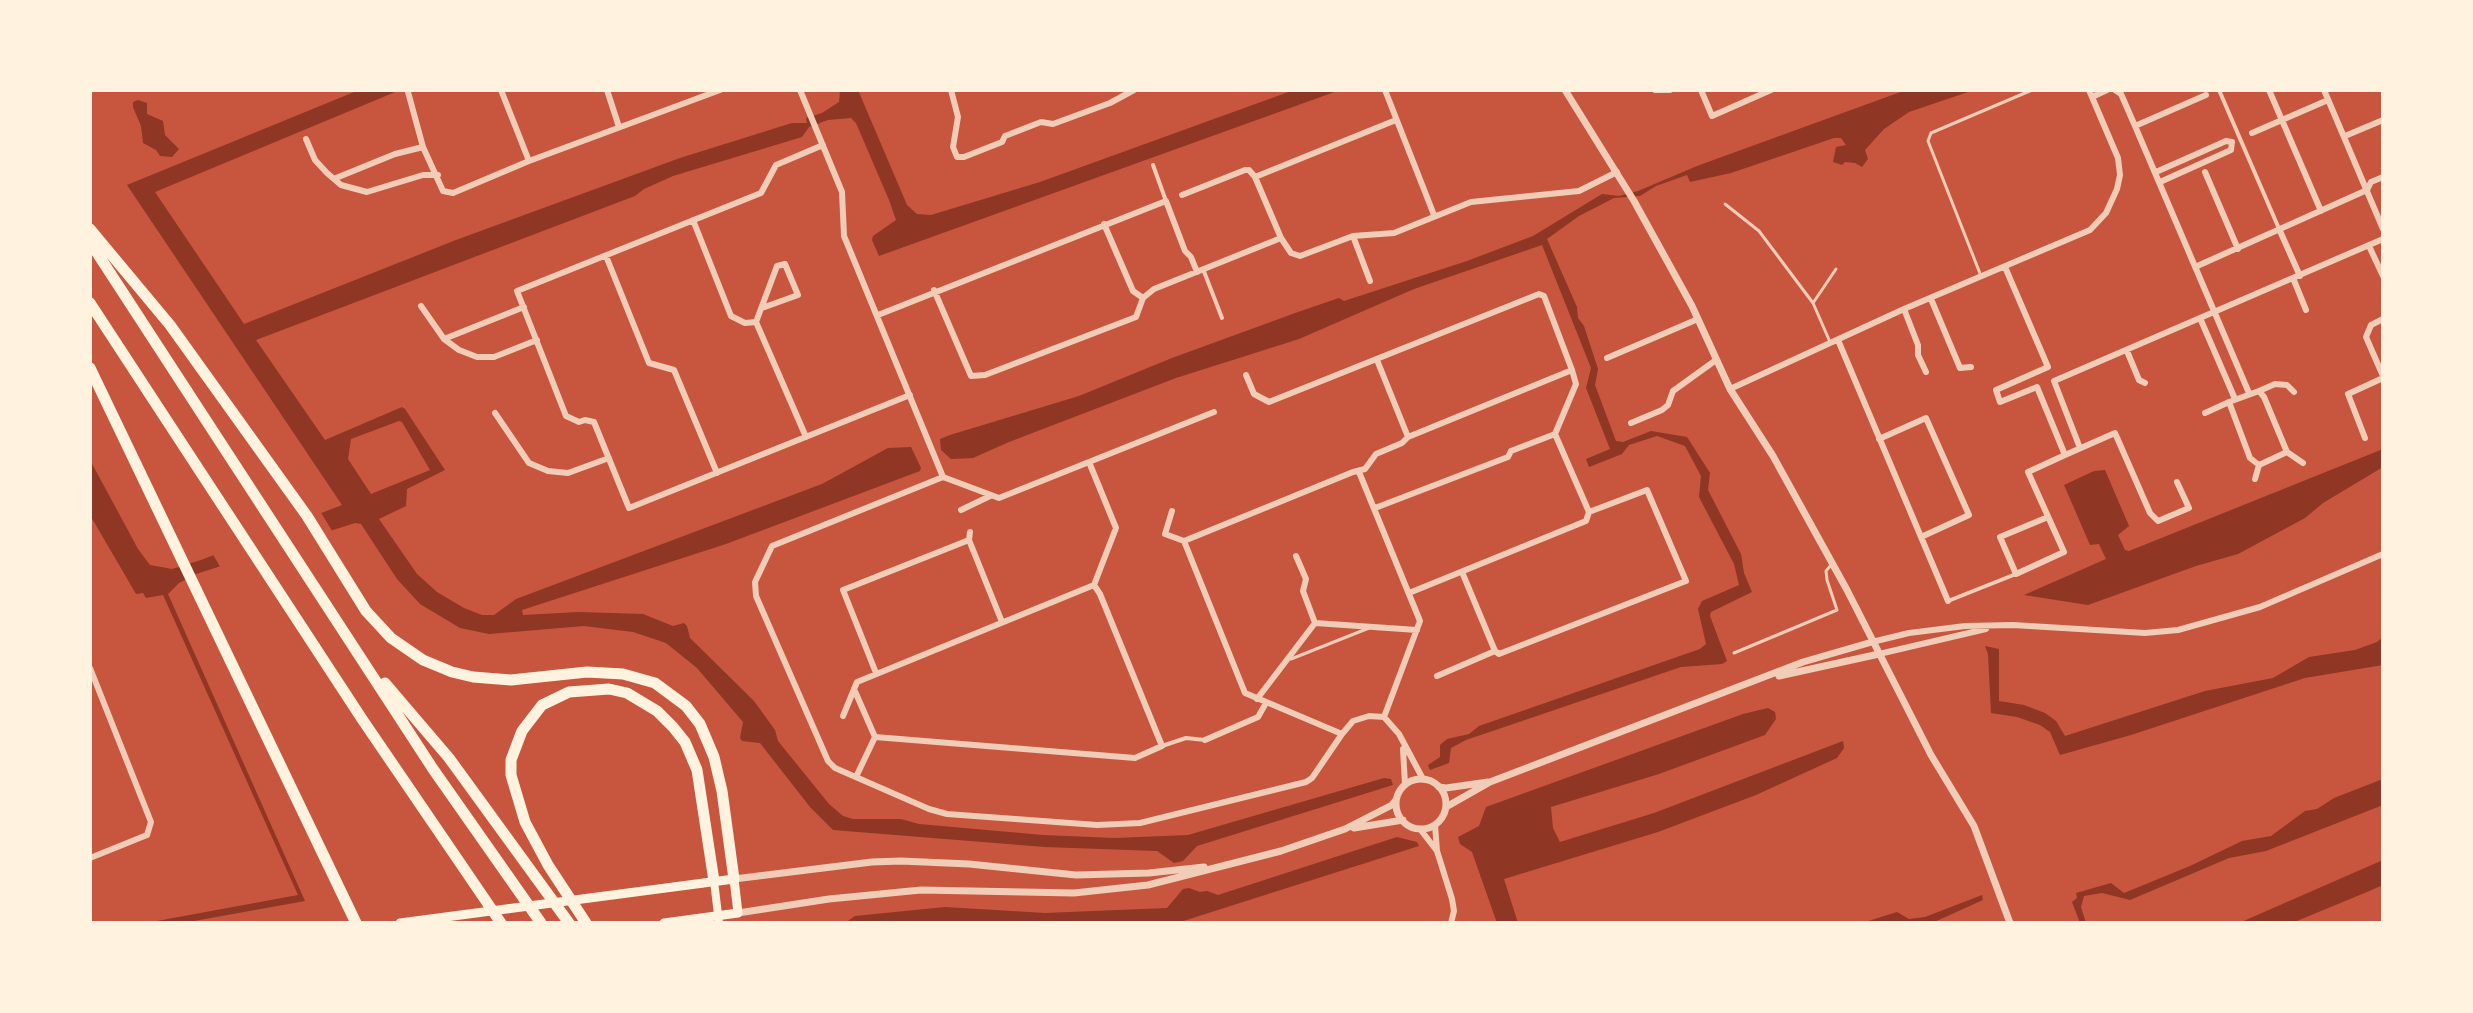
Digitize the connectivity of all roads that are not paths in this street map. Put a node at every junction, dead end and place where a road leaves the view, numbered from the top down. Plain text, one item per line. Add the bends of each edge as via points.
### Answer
1 (501, 90) edge
2 (607, 90) edge
3 (720, 90) edge
4 (800, 90) edge
5 (951, 90) edge
6 (1134, 90) edge
7 (1385, 90) edge
8 (1565, 90) edge
9 (1655, 90) edge
10 (1670, 90) edge
11 (1701, 90) edge
12 (1771, 90) edge
13 (2032, 90) edge
14 (2107, 90) edge
15 (2115, 90) edge
16 (2219, 90) edge
17 (2269, 90) edge
18 (2326, 91) edge
19 (408, 92) dead end
20 (1761, 92) edge
21 (2090, 93) edge
22 (2206, 95) dead end
23 (2328, 100) junction
24 (1396, 120) junction
25 (2282, 120) junction
26 (2383, 120) edge
27 (2135, 126) junction
28 (619, 127) junction
29 (2252, 133) dead end
30 (2345, 136) junction
31 (306, 139) dead end
32 (823, 145) junction
33 (423, 147) junction
34 (529, 161) junction
35 (1153, 165) dead end
36 (1617, 172) junction
37 (2156, 172) junction
38 (2205, 172) dead end
39 (438, 175) junction
40 (1255, 177) junction
41 (2383, 177) edge
42 (336, 178) junction
43 (2160, 182) junction
44 (2367, 190) junction
45 (1182, 195) dead end
46 (1166, 201) junction
47 (1725, 204) dead end
48 (2321, 211) junction
49 (1434, 215) junction
50 (693, 220) junction
51 (1104, 224) junction
52 (90, 229) edge
53 (2383, 229) edge
54 (2280, 231) junction
55 (1353, 236) junction
56 (1281, 238) junction
57 (2383, 239) edge
58 (90, 242) edge
59 (2369, 246) junction
60 (2238, 249) junction
61 (606, 256) junction
62 (2005, 267) junction
63 (2195, 267) junction
64 (1836, 269) dead end
65 (1200, 270) junction
66 (1981, 276) junction
67 (2383, 276) edge
68 (2296, 277) junction
69 (1370, 281) dead end
70 (934, 290) junction
71 (1143, 298) junction
72 (1931, 299) junction
73 (90, 303) edge
74 (1813, 303) junction
75 (421, 306) dead end
76 (524, 307) junction
77 (762, 308) junction
78 (1904, 309) junction
79 (2306, 310) dead end
80 (2213, 312) junction
81 (878, 315) junction
82 (1222, 318) dead end
83 (2200, 318) junction
84 (1698, 319) junction
85 (2383, 319) edge
86 (756, 322) junction
87 (444, 339) junction
88 (537, 340) junction
89 (1838, 340) junction
90 (1831, 344) junction
91 (2127, 351) junction
92 (1607, 358) dead end
93 (1377, 360) junction
94 (1716, 360) junction
95 (1971, 367) dead end
96 (2048, 367) junction
97 (90, 368) edge
98 (1572, 370) junction
99 (1926, 372) dead end
100 (1246, 375) dead end
101 (2383, 377) edge
102 (2054, 381) junction
103 (2145, 383) dead end
104 (1730, 389) junction
105 (2259, 391) junction
106 (2294, 392) dead end
107 (2249, 393) junction
108 (910, 395) junction
109 (2232, 400) junction
110 (1214, 412) dead end
111 (495, 413) dead end
112 (2205, 413) dead end
113 (1631, 423) dead end
114 (1555, 434) junction
115 (806, 437) junction
116 (1408, 437) junction
117 (2365, 438) dead end
118 (1879, 439) junction
119 (2080, 448) junction
120 (2287, 452) junction
121 (2065, 455) junction
122 (609, 458) junction
123 (1089, 462) junction
124 (2303, 463) dead end
125 (2259, 465) junction
126 (1359, 472) junction
127 (717, 473) junction
128 (943, 477) junction
129 (2255, 479) dead end
130 (2177, 482) dead end
131 (990, 496) junction
132 (1375, 508) junction
133 (961, 510) dead end
134 (1172, 511) dead end
135 (1589, 512) junction
136 (2048, 517) junction
137 (1921, 537) junction
138 (1184, 541) junction
139 (2383, 554) edge
140 (1296, 556) dead end
141 (1832, 564) junction
142 (1462, 572) junction
143 (2016, 574) junction
144 (1094, 585) junction
145 (1409, 593) junction
146 (1948, 601) joint
147 (1002, 622) junction
148 (1315, 623) junction
149 (2013, 625) junction
150 (1373, 626) junction
151 (1417, 630) junction
152 (1872, 642) junction
153 (1495, 651) junction
154 (358, 653) junction
155 (1734, 653) dead end
156 (1879, 654) junction
157 (1283, 662) junction
158 (90, 668) edge
159 (876, 673) junction
160 (1437, 676) dead end
161 (1760, 680) junction
162 (854, 689) junction
163 (1257, 699) junction
164 (1266, 703) junction
165 (843, 716) dead end
166 (1384, 717) junction
167 (1342, 734) junction
168 (875, 737) junction
169 (1205, 740) joint
170 (1402, 741) junction
171 (1162, 746) junction
172 (856, 777) junction
173 (1423, 779) junction
174 (1490, 782) junction
175 (1405, 784) junction
176 (1439, 787) junction
177 (1396, 800) junction
178 (1446, 807) junction
179 (1403, 820) junction
180 (1435, 825) junction
181 (1345, 829) junction
182 (1420, 829) junction
183 (1437, 851) junction
184 (90, 858) edge
185 (1230, 864) junction
186 (734, 879) junction
187 (714, 881) junction
188 (739, 918) edge
189 (719, 920) edge
190 (686, 922) edge
191 (356, 923) edge
192 (400, 923) edge
193 (501, 923) edge
194 (541, 923) edge
195 (569, 923) edge
196 (586, 923) edge
197 (664, 923) edge
198 (1451, 923) edge
199 (2010, 923) edge

1 - 34 street
2 - 28 street
3 - 28 street
4 - 32 street
5 - 6 street via 958,117 953,147 957,157
7 - 24 street
8 - 36 street
9 - 10 street
11 - 20 street via 1712,116
12 - 20 street
13 - 66 lane via 1931,133 1928,141
14 - 21 street
15 - 27 street
16 - 54 street
17 - 25 street
18 - 23 street
19 - 33 street
21 - 62 street via 2118,158 2117,189 2106,213 2090,230
22 - 27 street
23 - 25 street
23 - 30 street
24 - 40 street
24 - 49 street
25 - 29 street
25 - 48 street
26 - 30 street
27 - 37 street
28 - 34 street
30 - 44 street
31 - 42 street via 315,160
32 - 50 street via 776,165 761,193
32 - 81 street via 842,192 844,236
33 - 39 street
33 - 42 street
34 - 39 street via 453,193 443,191
35 - 46 street
36 - 49 street via 1579,191 1486,198
36 - 84 street
37 - 43 street
37 - 43 street via 2232,142 2231,150
38 - 60 street
39 - 42 street via 367,192 341,185
40 - 45 street via 1245,170
40 - 56 street
41 - 44 street
43 - 63 street
44 - 48 street
44 - 53 street
46 - 51 street
46 - 65 street via 1185,251
47 - 74 lane via 1759,231
48 - 54 street
49 - 55 street via 1394,233
50 - 61 street
50 - 86 street via 731,316
51 - 70 street
51 - 71 street via 1133,291
52 - 186 highway via 170,325 307,516 366,611 406,650 438,667 492,680 623,674 655,683 694,715 711,747 722,791
54 - 60 street
54 - 68 street
55 - 56 street via 1300,256 1291,253
55 - 69 street
56 - 65 street
57 - 59 street
58 - 154 highway
59 - 67 street
59 - 68 street
60 - 63 street
61 - 76 street via 517,291
61 - 127 street via 649,363 674,370
62 - 66 street
62 - 96 street
63 - 80 street
64 - 74 lane
65 - 71 street
65 - 82 street
66 - 72 street
68 - 79 street
68 - 80 street
70 - 71 street via 971,376 1136,317
70 - 81 street
72 - 78 street
72 - 95 street via 1960,368
73 - 193 highway
74 - 90 lane
75 - 87 street
76 - 87 street
76 - 88 street
77 - 77 street via 798,295 785,264 777,266
77 - 86 street
78 - 89 street
78 - 99 street
80 - 83 street
80 - 107 street
81 - 108 street
83 - 91 street
83 - 109 street
84 - 92 street
84 - 94 street
85 - 101 street via 2371,325 2366,337
86 - 115 street
87 - 88 street via 477,357 494,357
88 - 122 street via 566,416 594,422
89 - 90 street
89 - 118 street
90 - 104 street
91 - 102 street
91 - 103 street
93 - 98 street via 1539,294
93 - 100 street via 1269,402 1254,394
93 - 116 street
94 - 104 street
94 - 113 street via 1673,391 1662,410
96 - 102 street
96 - 121 street via 1996,390 2000,402 2037,387
97 - 191 highway
98 - 114 street via 1576,384
98 - 116 street
101 - 117 street via 2348,394
102 - 119 street
104 - 141 street
105 - 106 street via 2275,384
105 - 107 street
105 - 120 street
107 - 109 street
108 - 115 street
108 - 128 street
109 - 112 street
109 - 125 street via 2250,458
110 - 123 street
111 - 122 street via 529,463 548,471 568,473
114 - 132 street
114 - 135 street
115 - 127 street
116 - 126 street via 1376,454
118 - 137 street
118 - 137 street via 1926,418 1969,515
119 - 121 street
119 - 130 street via 2115,433 2158,521 2189,508
120 - 124 street
120 - 125 street
121 - 136 street via 2028,472
122 - 127 street via 629,508
123 - 131 street via 999,498
123 - 144 street via 1116,528
125 - 129 street
126 - 132 street
126 - 138 street
128 - 131 street
128 - 172 street via 772,546 755,582 756,596 828,761
131 - 133 street
132 - 145 street
134 - 138 street via 1165,534
135 - 142 street via 1586,521
135 - 153 street via 1647,490 1686,581 1499,654
136 - 143 street via 2064,552
136 - 143 street via 2000,537
137 - 146 street
138 - 163 street via 1245,693
139 - 149 street via 2284,597 2197,626 2145,633
140 - 148 street
141 - 152 street
141 - 155 lane via 1826,571 1837,610
142 - 145 street
142 - 153 street
143 - 146 street
144 - 147 street
144 - 171 street
145 - 151 street via 1420,621
147 - 159 street
147 - 159 street via 970,536 843,590
148 - 150 street
148 - 157 street
149 - 152 street via 1938,629
149 - 156 street
150 - 151 street
150 - 157 lane
151 - 166 street
152 - 156 street
152 - 161 street
153 - 160 street
154 - 194 highway
154 - 195 highway via 449,758
156 - 161 street
156 - 199 street via 1974,826
157 - 163 street
158 - 184 street via 151,822 147,835
159 - 162 street
161 - 174 street
162 - 165 street
162 - 168 street
163 - 164 street
164 - 167 street
164 - 169 street via 1258,717
166 - 167 street via 1353,721
166 - 170 street
167 - 172 street via 1306,782 1140,823 1097,825 947,814
168 - 171 street via 1135,758
168 - 172 street
169 - 171 street via 1186,738
170 - 173 street
170 - 175 street
173 - 175 street
173 - 176 street
174 - 176 street
174 - 178 street
175 - 177 street
176 - 178 street
177 - 179 street
177 - 181 street
178 - 180 street
179 - 181 street
179 - 182 street
180 - 182 street
180 - 183 street
181 - 185 street
182 - 183 street
183 - 198 street via 1452,899
185 - 186 street via 1076,875 886,861
185 - 188 street via 1110,890 921,890 829,899
186 - 187 main road
186 - 188 main road
187 - 189 main road
187 - 192 main road
187 - 196 highway via 701,786 685,742 657,711 627,693 569,692 542,705 516,744 511,775 525,822
188 - 189 main road
189 - 190 main road
190 - 197 main road

